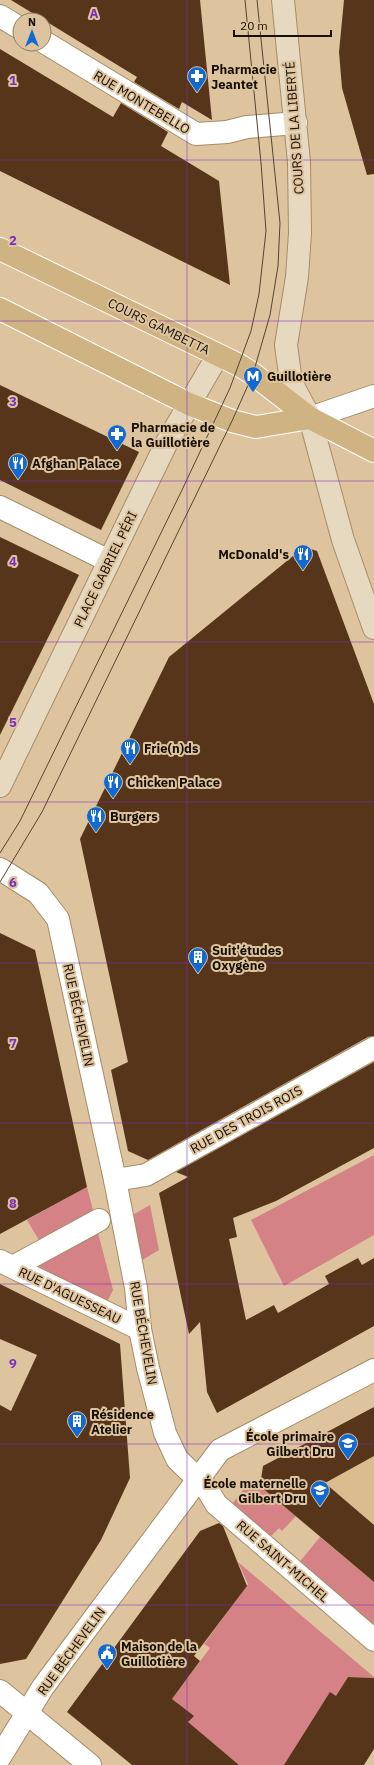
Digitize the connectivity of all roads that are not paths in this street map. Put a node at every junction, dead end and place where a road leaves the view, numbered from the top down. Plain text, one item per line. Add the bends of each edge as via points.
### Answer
1 (283, 0) edge
2 (0, 16) edge
3 (12, 23) edge
4 (52, 47) edge
5 (296, 123) junction
6 (0, 248) edge
7 (0, 309) edge
8 (218, 355) junction
9 (374, 396) edge
10 (189, 404) junction
11 (310, 418) junction
12 (374, 451) edge
13 (0, 507) edge
14 (109, 561) junction
15 (374, 628) edge
16 (0, 786) edge
17 (0, 869) edge
18 (374, 1048) edge
19 (115, 1180) junction
20 (99, 1220) dead end
21 (6, 1264) edge
22 (140, 1329) junction
23 (374, 1370) edge
24 (197, 1479) junction
25 (374, 1640) edge
26 (0, 1692) edge
27 (27, 1714) junction
28 (0, 1757) edge
29 (90, 1765) edge

1 - 5 street, COURS DE LA LIBERTÉ
2 - 3 street
4 - 5 street, RUE MONTEBELLO via 196,134
5 - 11 street, COURS DE LA LIBERTÉ via 300,234 297,277 286,345 291,382
6 - 8 main road, COURS GAMBETTA
7 - 10 main road
8 - 10 street, PLACE GABRIEL PÉRI
8 - 11 main road, COURS GAMBETTA via 253,374
9 - 11 street
10 - 11 main road via 232,421 256,427
10 - 14 street, PLACE GABRIEL PÉRI via 166,444
11 - 12 main road, COURS GAMBETTA
11 - 15 street, COURS DE LA LIBERTÉ via 345,548
13 - 14 street
14 - 16 street, PLACE GABRIEL PÉRI
17 - 19 street, RUE BÉCHEVELIN via 38,893 58,919
18 - 19 street, RUE DES TROIS ROIS via 146,1175
19 - 22 street, RUE BÉCHEVELIN via 136,1288
20 - 21 street
21 - 22 street, RUE D'AGUESSEAU
22 - 24 street, RUE BÉCHEVELIN via 165,1433 177,1459
23 - 24 street via 220,1450
24 - 25 street, RUE SAINT-MICHEL via 206,1487 216,1504
24 - 27 street, RUE BÉCHEVELIN via 43,1687
26 - 27 street
27 - 28 street, RUE BÉCHEVELIN
27 - 29 street

